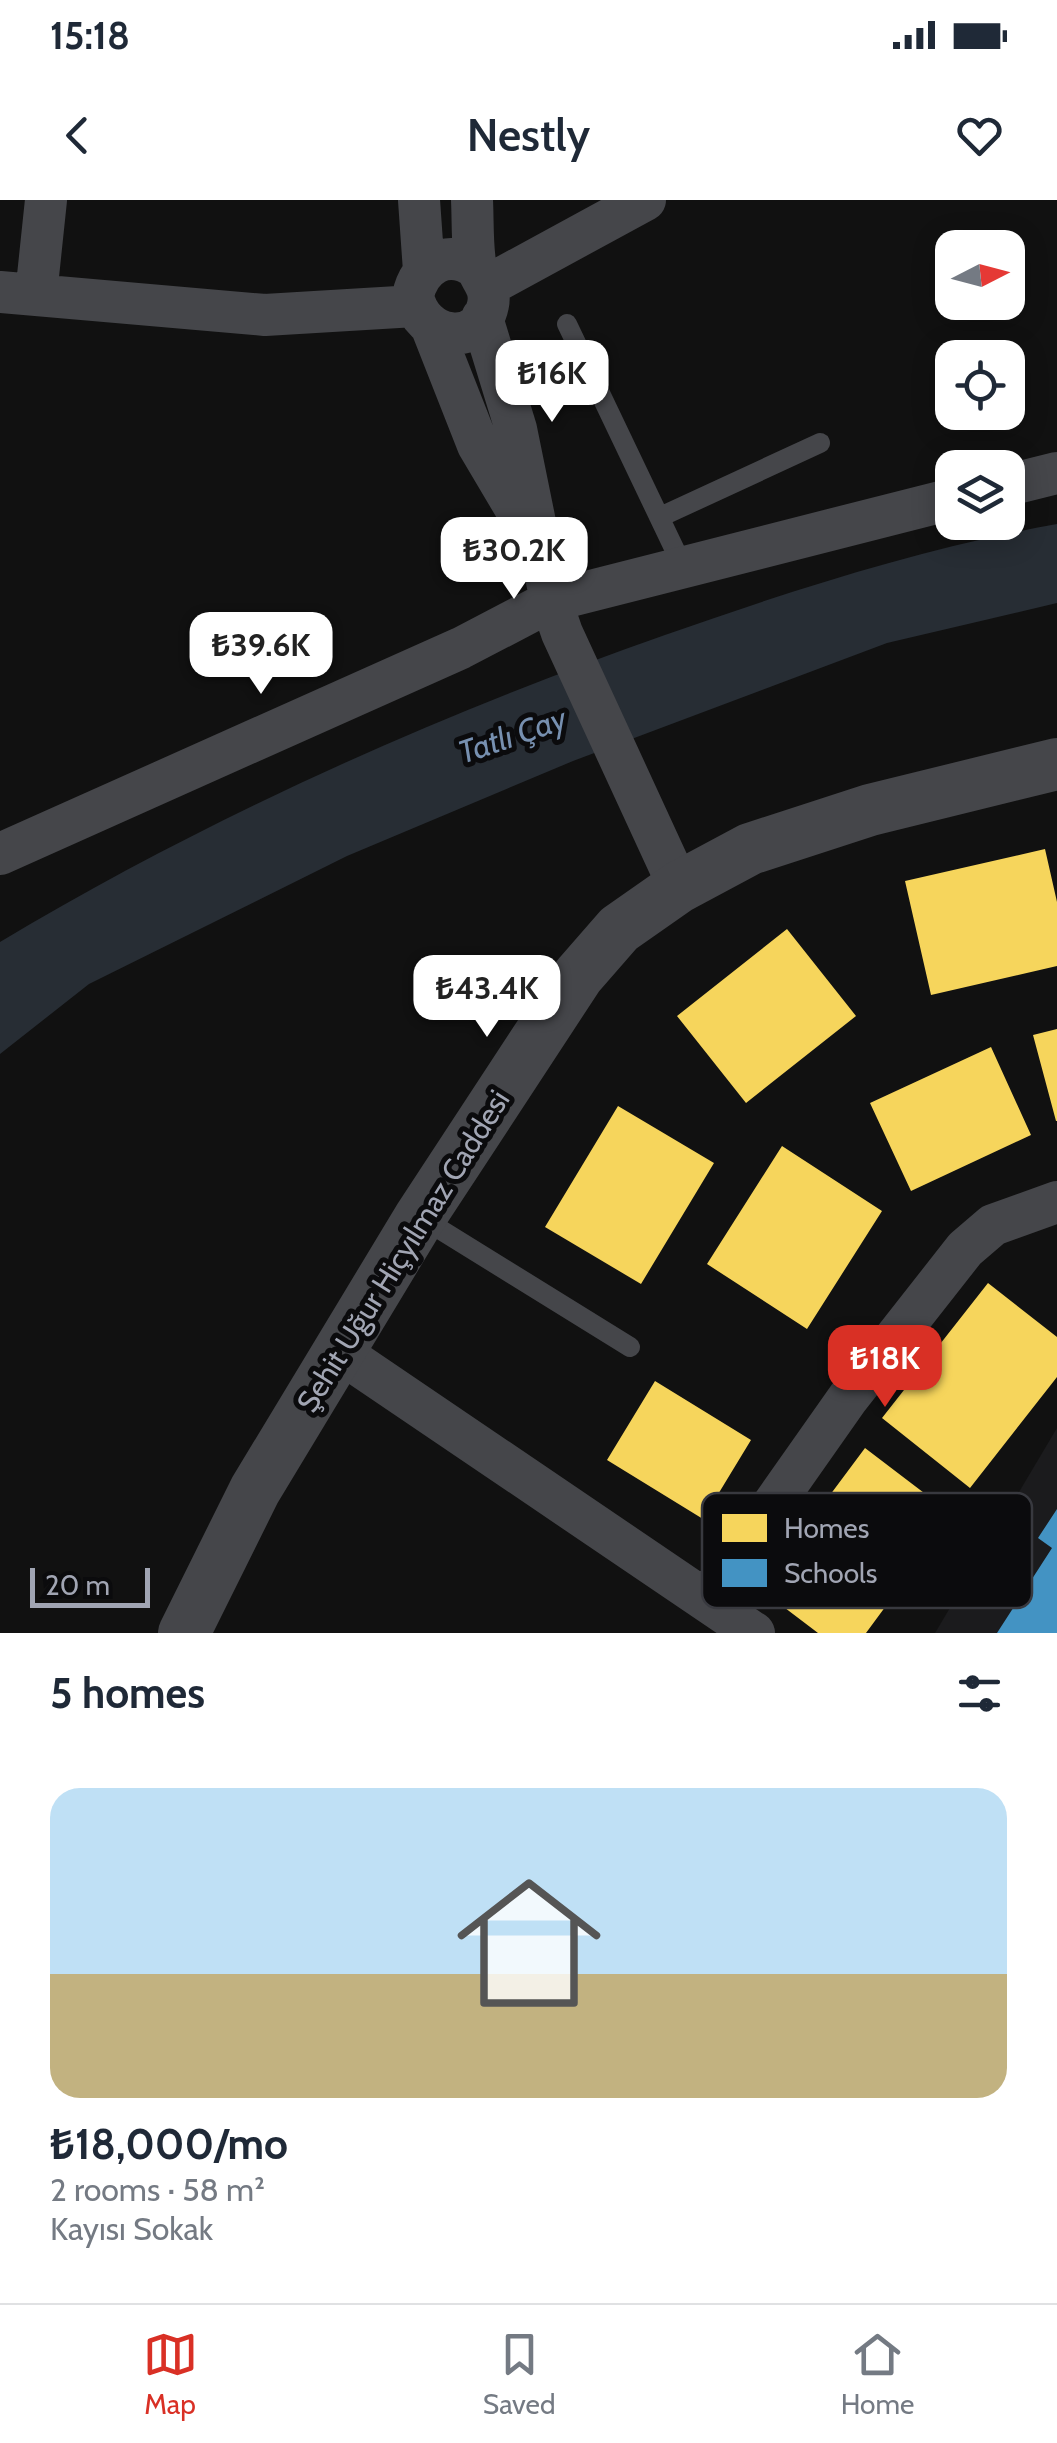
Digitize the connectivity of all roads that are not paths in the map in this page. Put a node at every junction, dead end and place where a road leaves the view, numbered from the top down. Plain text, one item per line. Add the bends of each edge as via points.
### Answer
1 (46, 200) edge
2 (419, 200) edge
3 (472, 200) edge
4 (645, 200) edge
5 (481, 289) junction
6 (18, 294) edge
7 (423, 301) junction
8 (567, 324) dead end
9 (820, 443) dead end
10 (1057, 474) edge
11 (1025, 481) edge
12 (935, 503) edge
13 (660, 518) junction
14 (540, 552) junction
15 (683, 567) junction
16 (556, 617) junction
17 (1057, 764) edge
18 (0, 854) edge
19 (679, 887) junction
20 (1057, 1202) edge
21 (420, 1217) junction
22 (630, 1347) dead end
23 (338, 1351) junction
24 (781, 1493) edge
25 (702, 1597) edge
26 (718, 1608) edge
27 (199, 1625) edge
28 (754, 1633) edge

1 - 6 street
2 - 7 street
3 - 5 street
4 - 5 street
5 - 7 street via 458,333 449,334
5 - 7 street via 467,262 440,260
5 - 14 street
6 - 7 street via 265,314
7 - 14 street via 478,445
8 - 13 lane
9 - 13 lane
10 - 11 street
12 - 15 street
13 - 15 lane
14 - 16 street
15 - 16 street
16 - 18 street via 460,648
16 - 19 street
17 - 19 street, Şehit Uğur Hiçyılmaz Caddesi via 750,849
19 - 21 street, Şehit Uğur Hiçyılmaz Caddesi via 618,929 578,976
20 - 24 street via 992,1226 965,1249
21 - 22 lane
21 - 23 street, Şehit Uğur Hiçyılmaz Caddesi
23 - 25 street
23 - 27 street, Şehit Uğur Hiçyılmaz Caddesi via 255,1490
26 - 28 street

